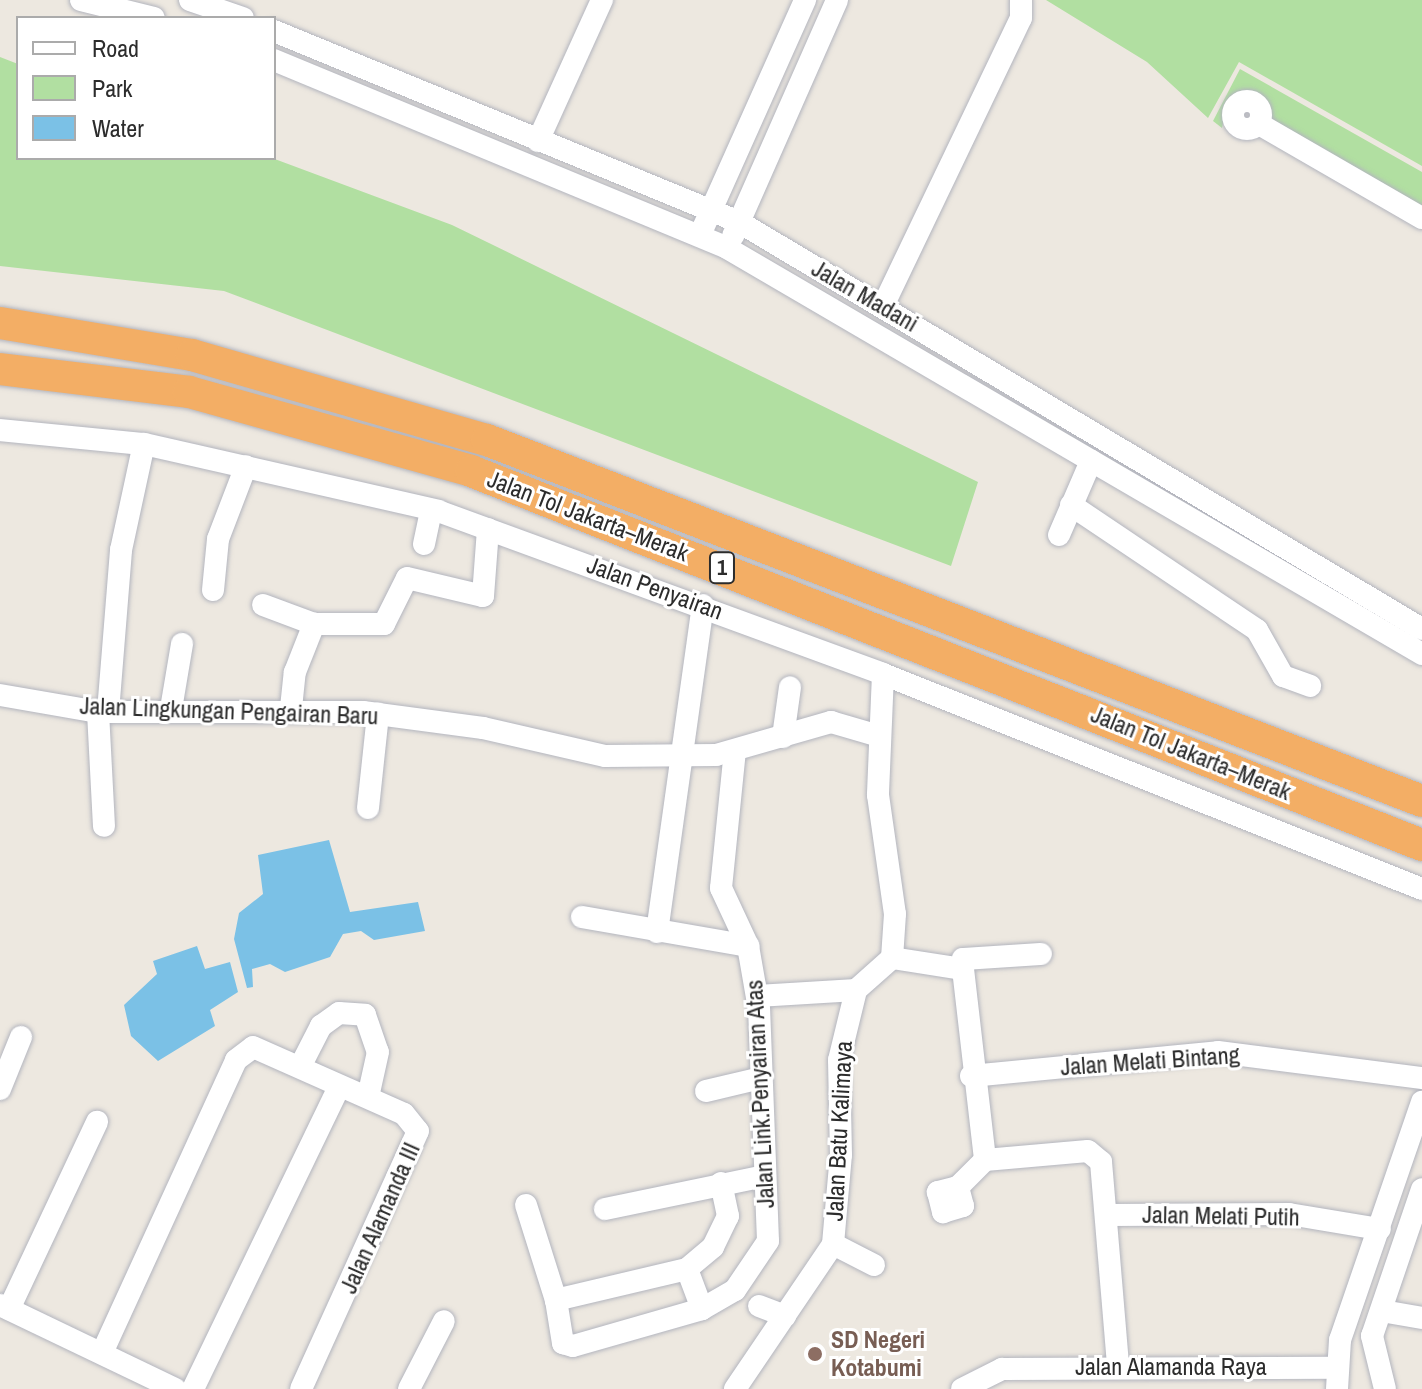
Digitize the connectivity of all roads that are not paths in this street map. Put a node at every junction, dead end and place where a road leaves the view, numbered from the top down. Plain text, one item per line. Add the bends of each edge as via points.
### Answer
1 (81, 0) edge
2 (190, 0) edge
3 (602, 0) edge
4 (805, 0) edge
5 (837, 0) edge
6 (1021, 0) edge
7 (146, 16) edge
8 (237, 16) edge
9 (276, 32) edge
10 (276, 61) edge
11 (1259, 124) dead end
12 (538, 141) junction
13 (709, 212) junction
14 (1422, 218) edge
15 (739, 222) junction
16 (700, 234) junction
17 (727, 248) junction
18 (883, 306) junction
19 (0, 323) edge
20 (0, 369) edge
21 (0, 430) edge
22 (144, 444) junction
23 (1091, 461) junction
24 (246, 466) junction
25 (1071, 505) junction
26 (431, 510) junction
27 (488, 529) junction
28 (1059, 535) dead end
29 (424, 544) dead end
30 (213, 590) dead end
31 (263, 605) dead end
32 (703, 605) junction
33 (314, 624) junction
34 (1422, 629) edge
35 (182, 644) dead end
36 (1422, 654) edge
37 (883, 674) junction
38 (1310, 686) dead end
39 (790, 687) dead end
40 (0, 695) edge
41 (291, 708) junction
42 (171, 709) junction
43 (103, 712) junction
44 (378, 714) junction
45 (879, 736) junction
46 (783, 737) junction
47 (735, 751) junction
48 (678, 757) junction
49 (1422, 801) edge
50 (368, 808) dead end
51 (104, 826) dead end
52 (1422, 845) edge
53 (1422, 889) edge
54 (582, 917) dead end
55 (657, 932) junction
56 (748, 946) junction
57 (1041, 954) dead end
58 (892, 958) junction
59 (963, 969) junction
60 (856, 990) junction
61 (757, 996) junction
62 (21, 1037) dead end
63 (301, 1065) junction
64 (971, 1076) junction
65 (761, 1078) junction
66 (1422, 1078) edge
67 (339, 1087) junction
68 (0, 1089) edge
69 (706, 1091) dead end
70 (368, 1097) junction
71 (1422, 1102) edge
72 (97, 1122) dead end
73 (985, 1160) junction
74 (764, 1176) junction
75 (721, 1183) junction
76 (958, 1187) dead end
77 (1422, 1189) edge
78 (526, 1205) dead end
79 (605, 1209) dead end
80 (1109, 1215) junction
81 (1380, 1229) junction
82 (833, 1244) junction
83 (874, 1265) dead end
84 (687, 1269) junction
85 (556, 1300) junction
86 (759, 1306) dead end
87 (4, 1307) edge
88 (702, 1309) junction
89 (1382, 1311) junction
90 (785, 1316) junction
91 (1422, 1318) edge
92 (444, 1321) dead end
93 (102, 1353) junction
94 (1118, 1366) junction
95 (1338, 1379) edge
96 (739, 1387) edge
97 (175, 1389) edge
98 (193, 1389) edge
99 (301, 1389) edge
100 (409, 1389) edge
101 (962, 1389) edge
102 (1385, 1389) edge

1 - 7 street
2 - 8 street
3 - 12 street
4 - 13 street
5 - 15 street
6 - 18 street via 1021,18
9 - 12 street, Jalan Madani
10 - 16 street, Jalan Madani
11 - 14 street
12 - 13 street, Jalan Madani
13 - 15 street, Jalan Madani
13 - 16 street
15 - 17 street
15 - 18 street, Jalan Madani
16 - 17 street, Jalan Madani
17 - 23 street, Jalan Madani
18 - 34 street, Jalan Madani
19 - 49 highway, Jalan Tol Jakarta–Merak / 1 via 192,355 487,440
20 - 52 highway, Jalan Tol Jakarta–Merak / 1 via 189,392 471,471
21 - 22 street, Jalan Penyairan
22 - 24 street, Jalan Penyairan
22 - 43 street via 121,550
23 - 25 street
23 - 36 street, Jalan Madani
24 - 26 street, Jalan Penyairan
24 - 30 street via 218,539
25 - 28 street
25 - 38 street via 1257,630 1283,676
26 - 27 street, Jalan Penyairan
26 - 29 street
27 - 32 street, Jalan Penyairan
27 - 33 street via 481,604 407,578 389,623
31 - 33 street
32 - 37 street, Jalan Penyairan
32 - 48 street
33 - 41 street
35 - 42 street
37 - 45 street
37 - 53 street, Jalan Penyairan
39 - 46 street
40 - 43 street, Jalan Lingkungan Pengairan Baru
41 - 42 street, Jalan Lingkungan Pengairan Baru
41 - 44 street, Jalan Lingkungan Pengairan Baru
42 - 43 street, Jalan Lingkungan Pengairan Baru
43 - 51 street
44 - 48 street, Jalan Lingkungan Pengairan Baru via 483,728 595,755
44 - 50 street
45 - 46 street, Jalan Lingkungan Pengairan Baru via 831,722
45 - 58 street
46 - 47 street, Jalan Lingkungan Pengairan Baru
47 - 48 street, Jalan Lingkungan Pengairan Baru
47 - 56 street, Jalan Link.Penyairan Atas via 721,888
48 - 55 street
54 - 55 street
55 - 56 street
56 - 61 street, Jalan Link.Penyairan Atas
57 - 59 street via 963,959
58 - 59 street
58 - 60 street
59 - 64 street
60 - 61 street
60 - 82 street, Jalan Batu Kalimaya via 839,1060 841,1155
61 - 65 street, Jalan Link.Penyairan Atas
62 - 68 street
63 - 67 street, Jalan Alamanda III
63 - 70 street via 321,1026 339,1013 365,1015 378,1052
63 - 93 street, Jalan Alamanda III via 253,1047 242,1051
64 - 66 street, Jalan Melati Bintang via 1218,1052
64 - 73 street
65 - 69 street
65 - 74 street, Jalan Link.Penyairan Atas
67 - 70 street, Jalan Alamanda III
67 - 98 street
70 - 99 street, Jalan Alamanda III via 410,1119 417,1140
71 - 81 street
72 - 87 street
73 - 76 street
73 - 80 street via 1096,1154
74 - 75 street
74 - 88 street, Jalan Link.Penyairan Atas via 768,1241 735,1290
75 - 79 street
75 - 84 street via 725,1229
77 - 89 street
78 - 85 street
80 - 81 street, Jalan Melati Putih via 1289,1214
80 - 94 street
81 - 95 street via 1340,1340
82 - 83 street
82 - 90 street, Jalan Batu Kalimaya
84 - 85 street
84 - 88 street
85 - 88 street via 569,1346
86 - 90 street
87 - 93 street
89 - 91 street
89 - 102 street via 1371,1345
90 - 96 street, Jalan Batu Kalimaya
92 - 100 street
93 - 97 street
94 - 95 street, Jalan Alamanda Raya
94 - 101 street, Jalan Alamanda Raya via 994,1370

